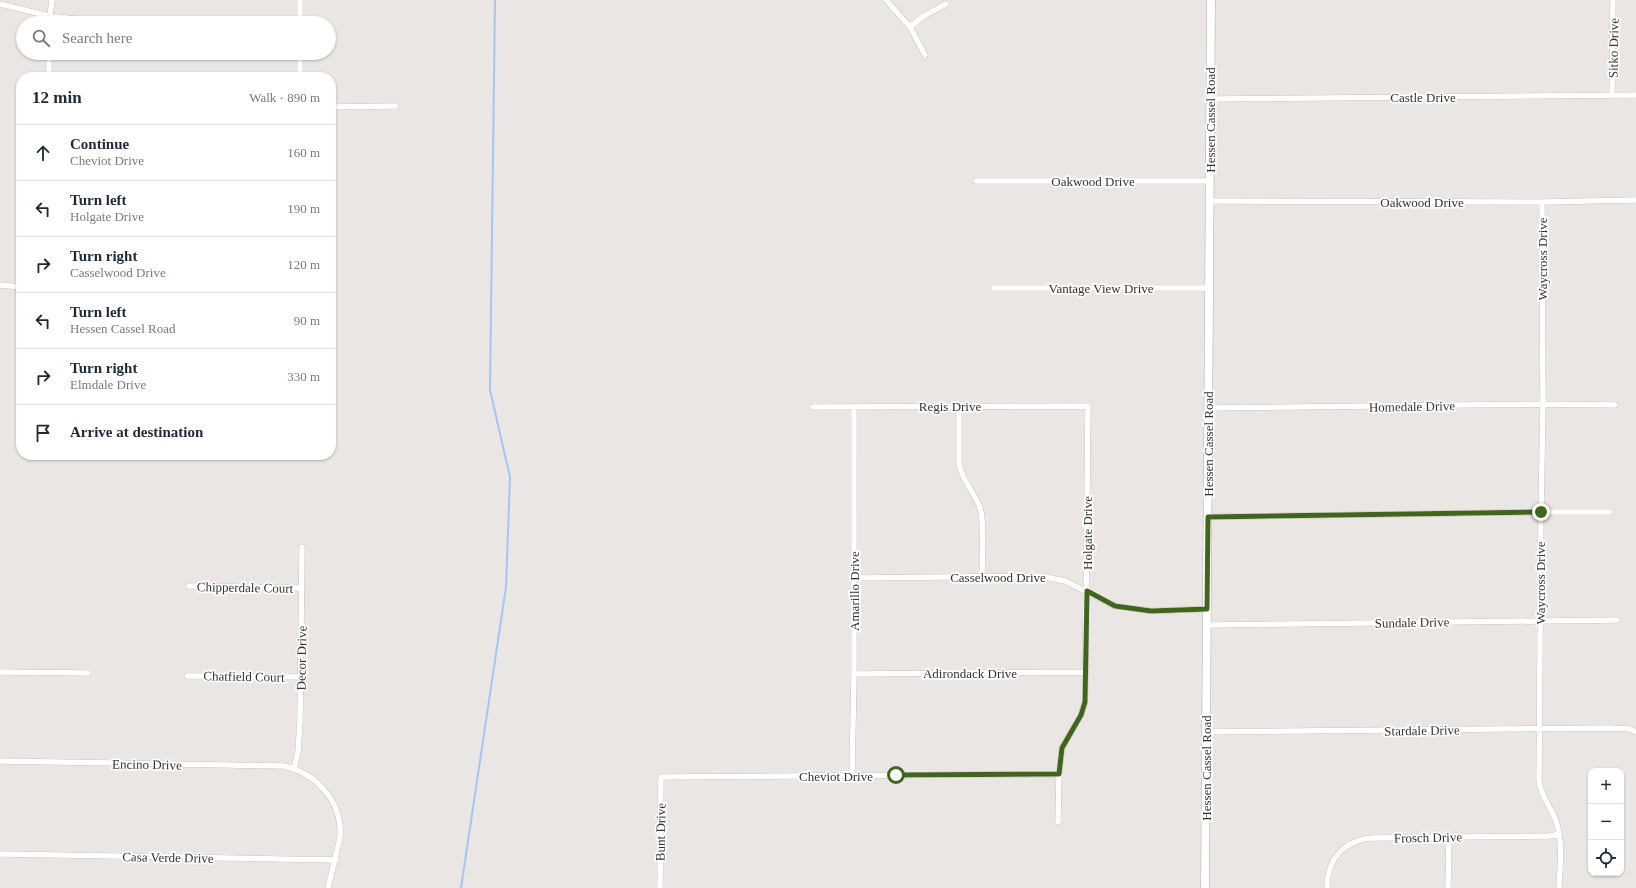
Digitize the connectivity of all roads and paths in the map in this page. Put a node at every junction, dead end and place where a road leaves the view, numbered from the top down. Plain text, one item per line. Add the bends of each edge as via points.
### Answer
1 (52, 0) edge
2 (300, 0) edge
3 (886, 0) edge
4 (1211, 0) edge
5 (1613, 0) edge
6 (0, 4) edge
7 (946, 4) dead end
8 (50, 16) joint
9 (300, 16) edge
10 (910, 27) junction
11 (924, 55) dead end
12 (49, 60) edge
13 (300, 60) edge
14 (49, 72) edge
15 (300, 72) edge
16 (1636, 95) edge
17 (1612, 96) junction
18 (1210, 99) junction
19 (396, 106) dead end
20 (336, 107) edge
21 (976, 181) dead end
22 (1209, 181) junction
23 (1636, 200) edge
24 (1209, 201) junction
25 (1542, 202) junction
26 (0, 285) edge
27 (16, 287) edge
28 (993, 288) dead end
29 (1208, 288) junction
30 (1543, 404) junction
31 (1615, 405) dead end
32 (959, 406) junction
33 (1088, 406) joint
34 (813, 407) dead end
35 (854, 407) junction
36 (1208, 408) junction
37 (1541, 512) junction
38 (1610, 512) dead end
39 (1208, 517) junction
40 (302, 547) dead end
41 (982, 576) junction
42 (854, 578) junction
43 (189, 586) dead end
44 (301, 588) junction
45 (1087, 591) junction
46 (1207, 609) junction
47 (1617, 620) dead end
48 (1540, 621) junction
49 (1207, 625) junction
50 (0, 672) edge
51 (1085, 672) junction
52 (88, 673) dead end
53 (854, 674) junction
54 (187, 676) dead end
55 (301, 677) junction
56 (1540, 729) junction
57 (1207, 732) junction
58 (1636, 732) edge
59 (0, 761) edge
60 (294, 769) junction
61 (1059, 774) junction
62 (852, 776) junction
63 (661, 777) joint
64 (1058, 822) dead end
65 (1559, 834) junction
66 (1449, 837) junction
67 (0, 854) edge
68 (336, 860) junction
69 (328, 888) edge
70 (660, 888) edge
71 (1205, 888) edge
72 (1327, 888) edge
73 (1448, 888) edge
74 (1559, 888) edge

1 - 8 street
2 - 9 street
3 - 10 street
4 - 18 main road, Hessen Cassel Road
5 - 17 street, Sitko Drive
6 - 8 street
7 - 10 street
10 - 11 street
12 - 14 street
13 - 15 street
16 - 17 street, Castle Drive
17 - 18 street, Castle Drive
18 - 22 main road, Hessen Cassel Road
19 - 20 street
21 - 22 street, Oakwood Drive
22 - 24 main road, Hessen Cassel Road
23 - 25 street, Oakwood Drive
24 - 25 street, Oakwood Drive
24 - 29 main road, Hessen Cassel Road
25 - 30 street, Waycross Drive
26 - 27 street
28 - 29 street, Vantage View Drive
29 - 36 main road, Hessen Cassel Road
30 - 31 street, Homedale Drive
30 - 36 street, Homedale Drive
30 - 37 street, Waycross Drive
32 - 33 street, Regis Drive
32 - 35 street, Regis Drive
32 - 41 street via 960,473 980,506
33 - 45 street, Holgate Drive
34 - 35 street, Regis Drive
35 - 42 street, Amarillo Drive
36 - 39 main road, Hessen Cassel Road
37 - 38 street
37 - 39 street
37 - 48 street, Waycross Drive
39 - 46 main road, Hessen Cassel Road
40 - 44 street, Decor Drive
41 - 42 street, Casselwood Drive
41 - 45 street, Casselwood Drive via 1051,577 1065,580
42 - 53 street, Amarillo Drive
43 - 44 street, Chipperdale Court
44 - 55 street, Decor Drive
45 - 46 street, Casselwood Drive via 1115,606 1151,611
45 - 51 street, Holgate Drive
46 - 49 main road, Hessen Cassel Road
47 - 48 street, Sundale Drive
48 - 49 street, Sundale Drive
48 - 56 street, Waycross Drive
49 - 57 main road, Hessen Cassel Road
50 - 52 street
51 - 53 street, Adirondack Drive
51 - 61 street, Holgate Drive via 1085,702 1081,715 1062,748
53 - 62 street, Amarillo Drive
54 - 55 street, Chatfield Court
55 - 60 street, Decor Drive via 299,743
56 - 57 street, Stardale Drive
56 - 58 street, Stardale Drive via 1617,728
56 - 65 street, Waycross Drive via 1540,786 1555,818
57 - 71 main road, Hessen Cassel Road
59 - 60 street, Encino Drive via 276,766
60 - 68 street via 321,786 333,800 341,830
61 - 62 street, Cheviot Drive
61 - 64 street, Holgate Drive
62 - 63 street, Cheviot Drive
63 - 70 street, Bunt Drive
65 - 66 street, Frosch Drive
65 - 74 street, Waycross Drive
66 - 72 street, Frosch Drive via 1366,838 1352,843 1340,851 1332,863
66 - 73 street
67 - 68 street, Casa Verde Drive
68 - 69 street

